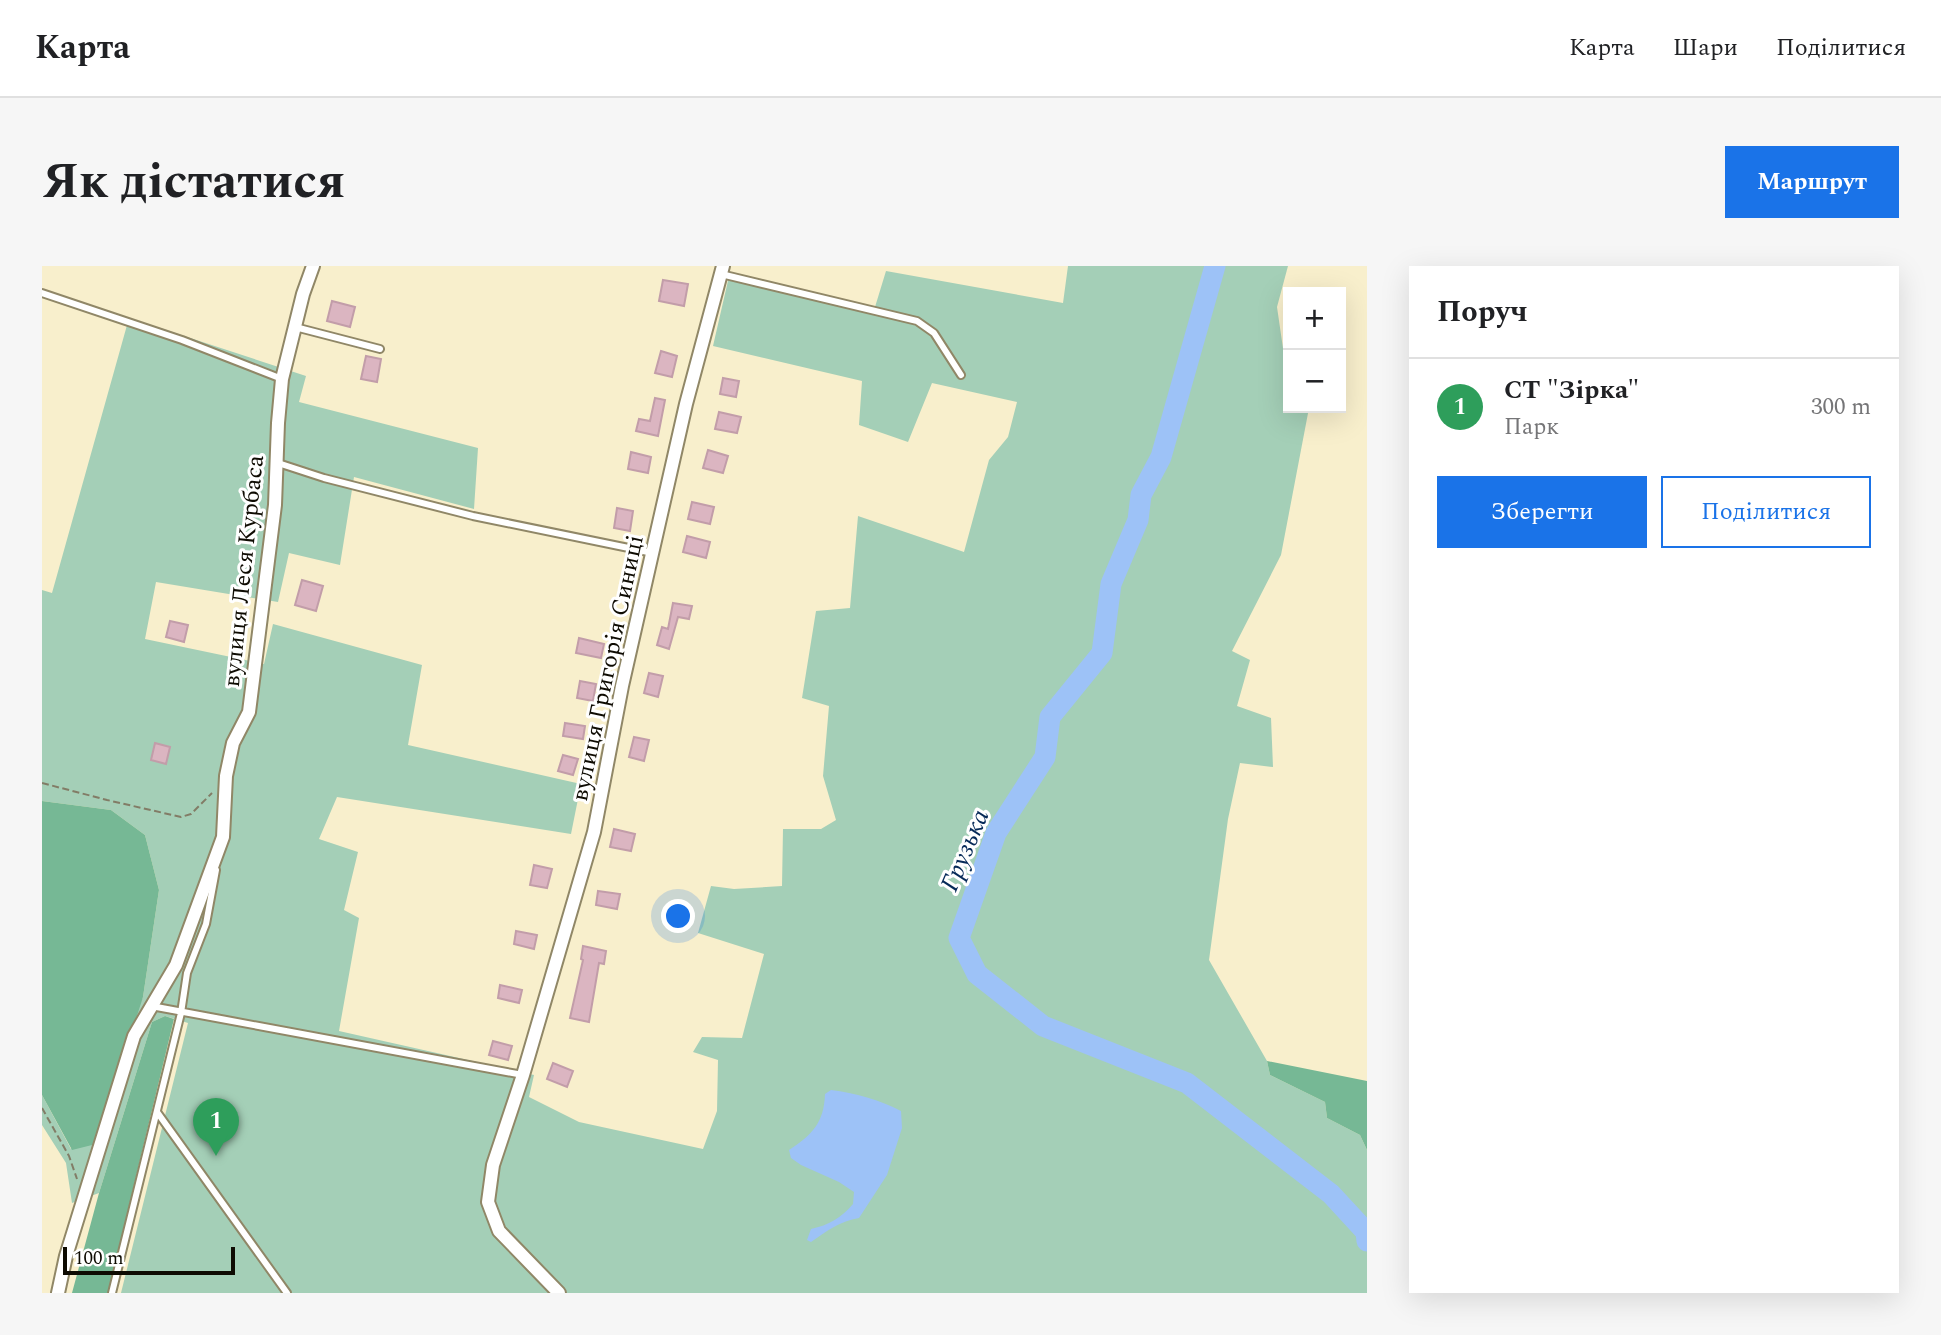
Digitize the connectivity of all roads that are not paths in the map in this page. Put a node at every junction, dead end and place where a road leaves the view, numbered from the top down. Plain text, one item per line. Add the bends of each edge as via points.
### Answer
1 (313, 266) edge
2 (722, 270) edge
3 (42, 293) edge
4 (295, 327) junction
5 (380, 349) dead end
6 (961, 375) dead end
7 (282, 379) junction
8 (278, 463) junction
9 (653, 554) junction
10 (223, 837) junction
11 (151, 1006) junction
12 (181, 1013) junction
13 (523, 1076) junction
14 (156, 1112) junction
15 (58, 1293) edge
16 (112, 1293) edge
17 (288, 1293) edge
18 (559, 1293) edge

1 - 4 street, вулиця Леся Курбаса
2 - 6 lane via 917,321 934,333
2 - 9 street, вулиця Григорія Синиці
3 - 7 lane
4 - 5 lane
4 - 7 street, вулиця Леся Курбаса
7 - 8 street, вулиця Леся Курбаса
8 - 9 lane via 473,516
8 - 10 street, вулиця Леся Курбаса via 249,712 233,743 226,776
9 - 13 street, вулиця Григорія Синиці via 594,832
10 - 11 street, вулиця Леся Курбаса via 176,965
10 - 12 lane via 206,924 187,973
11 - 12 lane
11 - 15 street, вулиця Леся Курбаса via 134,1036
12 - 13 lane
12 - 14 lane
13 - 18 street, вулиця Григорія Синиці via 493,1165 488,1202 499,1231
14 - 16 lane
14 - 17 lane

